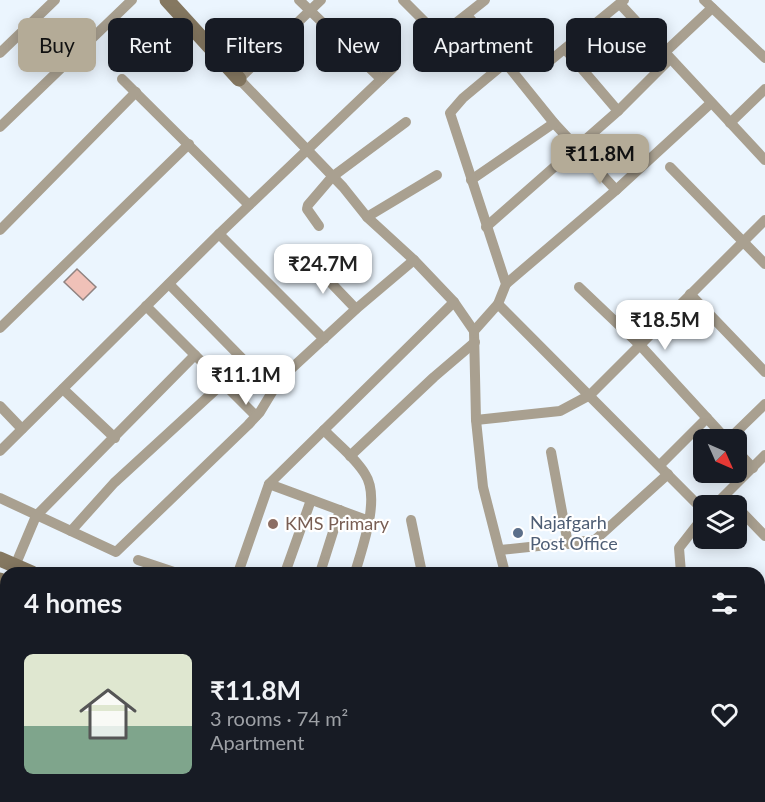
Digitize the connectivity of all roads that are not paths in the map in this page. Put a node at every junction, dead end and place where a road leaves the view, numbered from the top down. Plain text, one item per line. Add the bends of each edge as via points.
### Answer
1 (55, 0) edge
2 (132, 0) edge
3 (167, 0) edge
4 (299, 0) edge
5 (321, 0) edge
6 (403, 0) edge
7 (485, 0) edge
8 (622, 2) edge
9 (708, 4) edge
10 (309, 11) junction
11 (467, 15) junction
12 (469, 18) edge
13 (635, 18) edge
14 (565, 49) junction
15 (762, 50) edge
16 (0, 53) edge
17 (667, 56) joint
18 (554, 58) edge
19 (389, 72) edge
20 (494, 72) edge
21 (512, 72) edge
22 (653, 72) edge
23 (122, 79) dead end
24 (381, 79) junction
25 (239, 80) junction
26 (765, 89) edge
27 (136, 92) junction
28 (711, 103) junction
29 (618, 111) junction
30 (406, 122) dead end
31 (554, 123) junction
32 (730, 123) junction
33 (0, 127) edge
34 (189, 144) junction
35 (577, 148) junction
36 (306, 152) junction
37 (765, 160) edge
38 (670, 167) dead end
39 (437, 175) dead end
40 (332, 177) junction
41 (471, 180) junction
42 (616, 190) junction
43 (249, 205) junction
44 (367, 217) junction
45 (765, 220) edge
46 (319, 226) dead end
47 (486, 227) junction
48 (0, 230) edge
49 (219, 234) junction
50 (743, 241) junction
51 (414, 260) junction
52 (310, 261) dead end
53 (765, 264) edge
54 (169, 284) junction
55 (506, 284) junction
56 (579, 287) dead end
57 (690, 294) junction
58 (454, 302) junction
59 (498, 304) junction
60 (146, 306) junction
61 (356, 309) junction
62 (0, 328) edge
63 (474, 336) junction
64 (324, 339) junction
65 (639, 344) junction
66 (195, 356) junction
67 (765, 372) edge
68 (222, 384) junction
69 (63, 388) junction
70 (272, 389) junction
71 (590, 395) junction
72 (765, 404) edge
73 (0, 406) edge
74 (256, 416) junction
75 (707, 418) junction
76 (476, 420) junction
77 (22, 429) junction
78 (717, 429) edge
79 (739, 429) edge
80 (324, 430) junction
81 (115, 438) junction
82 (0, 451) edge
83 (551, 452) dead end
84 (765, 455) edge
85 (350, 456) junction
86 (747, 462) edge
87 (753, 468) junction
88 (664, 470) junction
89 (269, 484) junction
90 (726, 495) edge
91 (0, 498) edge
92 (311, 500) junction
93 (693, 500) edge
94 (340, 510) junction
95 (36, 516) junction
96 (747, 517) edge
97 (411, 520) dead end
98 (369, 521) junction
99 (71, 531) junction
100 (693, 531) edge
101 (765, 536) edge
102 (567, 544) junction
103 (500, 550) junction
104 (138, 560) dead end
105 (14, 567) edge
106 (159, 567) edge
107 (240, 567) edge
108 (287, 567) edge
109 (322, 567) edge
110 (357, 567) edge
111 (421, 567) edge
112 (504, 567) edge
113 (681, 567) edge

1 - 16 street
2 - 33 street
3 - 25 street
4 - 10 street
5 - 10 street
6 - 11 street via 429,27 442,34
7 - 11 street
8 - 13 street
8 - 14 street
9 - 15 street
9 - 17 street
10 - 24 street
10 - 25 street
11 - 12 street
14 - 18 street
14 - 29 street
17 - 28 street
19 - 24 street
20 - 41 street via 450,113
21 - 31 street
22 - 29 street
23 - 27 street
24 - 36 street
25 - 36 street
26 - 32 street
27 - 34 street
27 - 48 street
28 - 32 street
28 - 42 street
29 - 35 street
30 - 40 street
31 - 35 street
31 - 41 street
32 - 37 street
34 - 43 street
34 - 62 street
35 - 42 street
35 - 47 street
36 - 40 street
36 - 43 street
38 - 50 street
39 - 44 street
40 - 44 street
40 - 46 street via 307,207
41 - 47 street
42 - 55 street
43 - 49 street
44 - 51 street
45 - 50 street
47 - 55 street
49 - 54 street
49 - 64 street
50 - 53 street
50 - 57 street
51 - 58 street
51 - 61 street
52 - 61 street
54 - 60 street
54 - 70 street
55 - 59 street
56 - 65 street
57 - 65 street
57 - 67 street
58 - 63 street
58 - 80 street
59 - 63 street
59 - 71 street
60 - 66 street
60 - 69 street
61 - 64 street
63 - 76 street
63 - 85 street
64 - 70 street
65 - 71 street
65 - 75 street
66 - 68 street
66 - 81 street
68 - 74 street
68 - 99 street via 114,483
69 - 77 street
69 - 81 street
70 - 74 street
71 - 76 street via 560,411
71 - 88 street
72 - 79 street
73 - 77 street
74 - 99 street via 116,552
75 - 78 street
75 - 88 street
76 - 103 street via 483,487
77 - 82 street
80 - 85 street
80 - 89 street
81 - 95 street
83 - 102 street
84 - 87 street
85 - 98 street via 367,475
86 - 87 street
87 - 90 street
88 - 93 street
88 - 102 street via 602,536
89 - 92 street
89 - 107 street
91 - 95 street
92 - 94 street
92 - 108 street
94 - 98 street
94 - 109 street
95 - 99 street
95 - 105 street
96 - 101 street
97 - 111 street
98 - 110 street
100 - 113 street via 680,548
102 - 103 street
103 - 112 street
104 - 106 street

